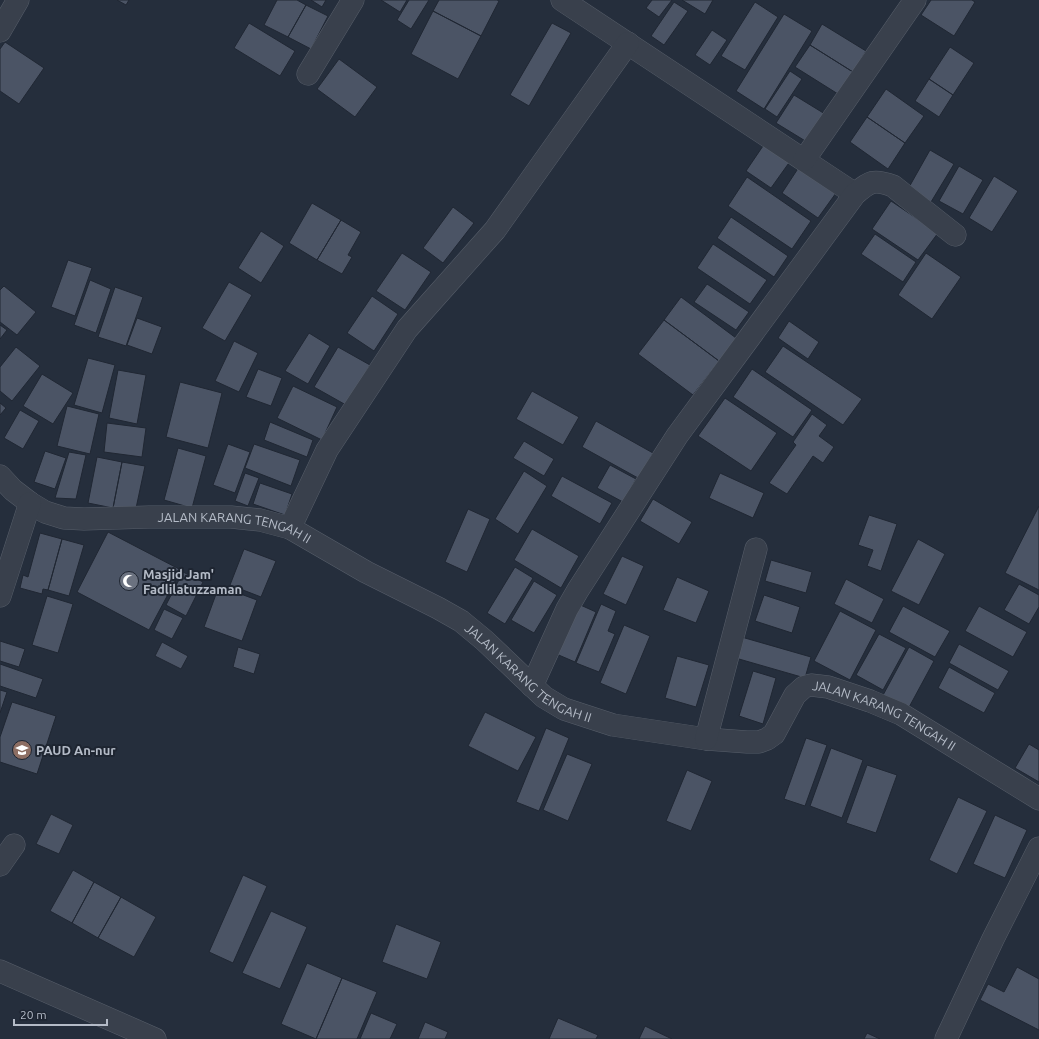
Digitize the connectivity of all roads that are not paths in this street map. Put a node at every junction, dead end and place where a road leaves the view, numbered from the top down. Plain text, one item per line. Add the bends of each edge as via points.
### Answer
1 (18, 0) edge
2 (353, 0) edge
3 (562, 0) edge
4 (914, 0) edge
5 (0, 31) edge
6 (628, 43) junction
7 (308, 74) dead end
8 (804, 160) junction
9 (855, 194) junction
10 (955, 235) dead end
11 (0, 476) edge
12 (30, 503) junction
13 (290, 528) junction
14 (756, 549) dead end
15 (0, 596) edge
16 (532, 686) junction
17 (706, 739) junction
18 (1039, 799) edge
19 (14, 845) dead end
20 (1039, 848) edge
21 (0, 865) edge
22 (0, 971) edge
23 (155, 1039) edge
24 (946, 1039) edge

1 - 5 street
2 - 7 street
3 - 6 street
4 - 8 street
6 - 8 street
6 - 13 street via 494,230 407,329 327,450
8 - 9 street
9 - 10 street via 873,182 894,186
9 - 16 street via 677,436 578,590
11 - 12 street, JALAN KARANG TENGAH II
12 - 13 street, JALAN KARANG TENGAH II via 45,512 64,518 231,517 260,520
12 - 15 street
13 - 16 street, JALAN KARANG TENGAH II via 366,572 461,621
14 - 17 street
16 - 17 street, JALAN KARANG TENGAH II via 564,709 613,725
17 - 18 street, JALAN KARANG TENGAH II via 747,742 767,739 774,734 795,695 804,687 828,687 901,714
19 - 21 street
20 - 24 street
22 - 23 street

